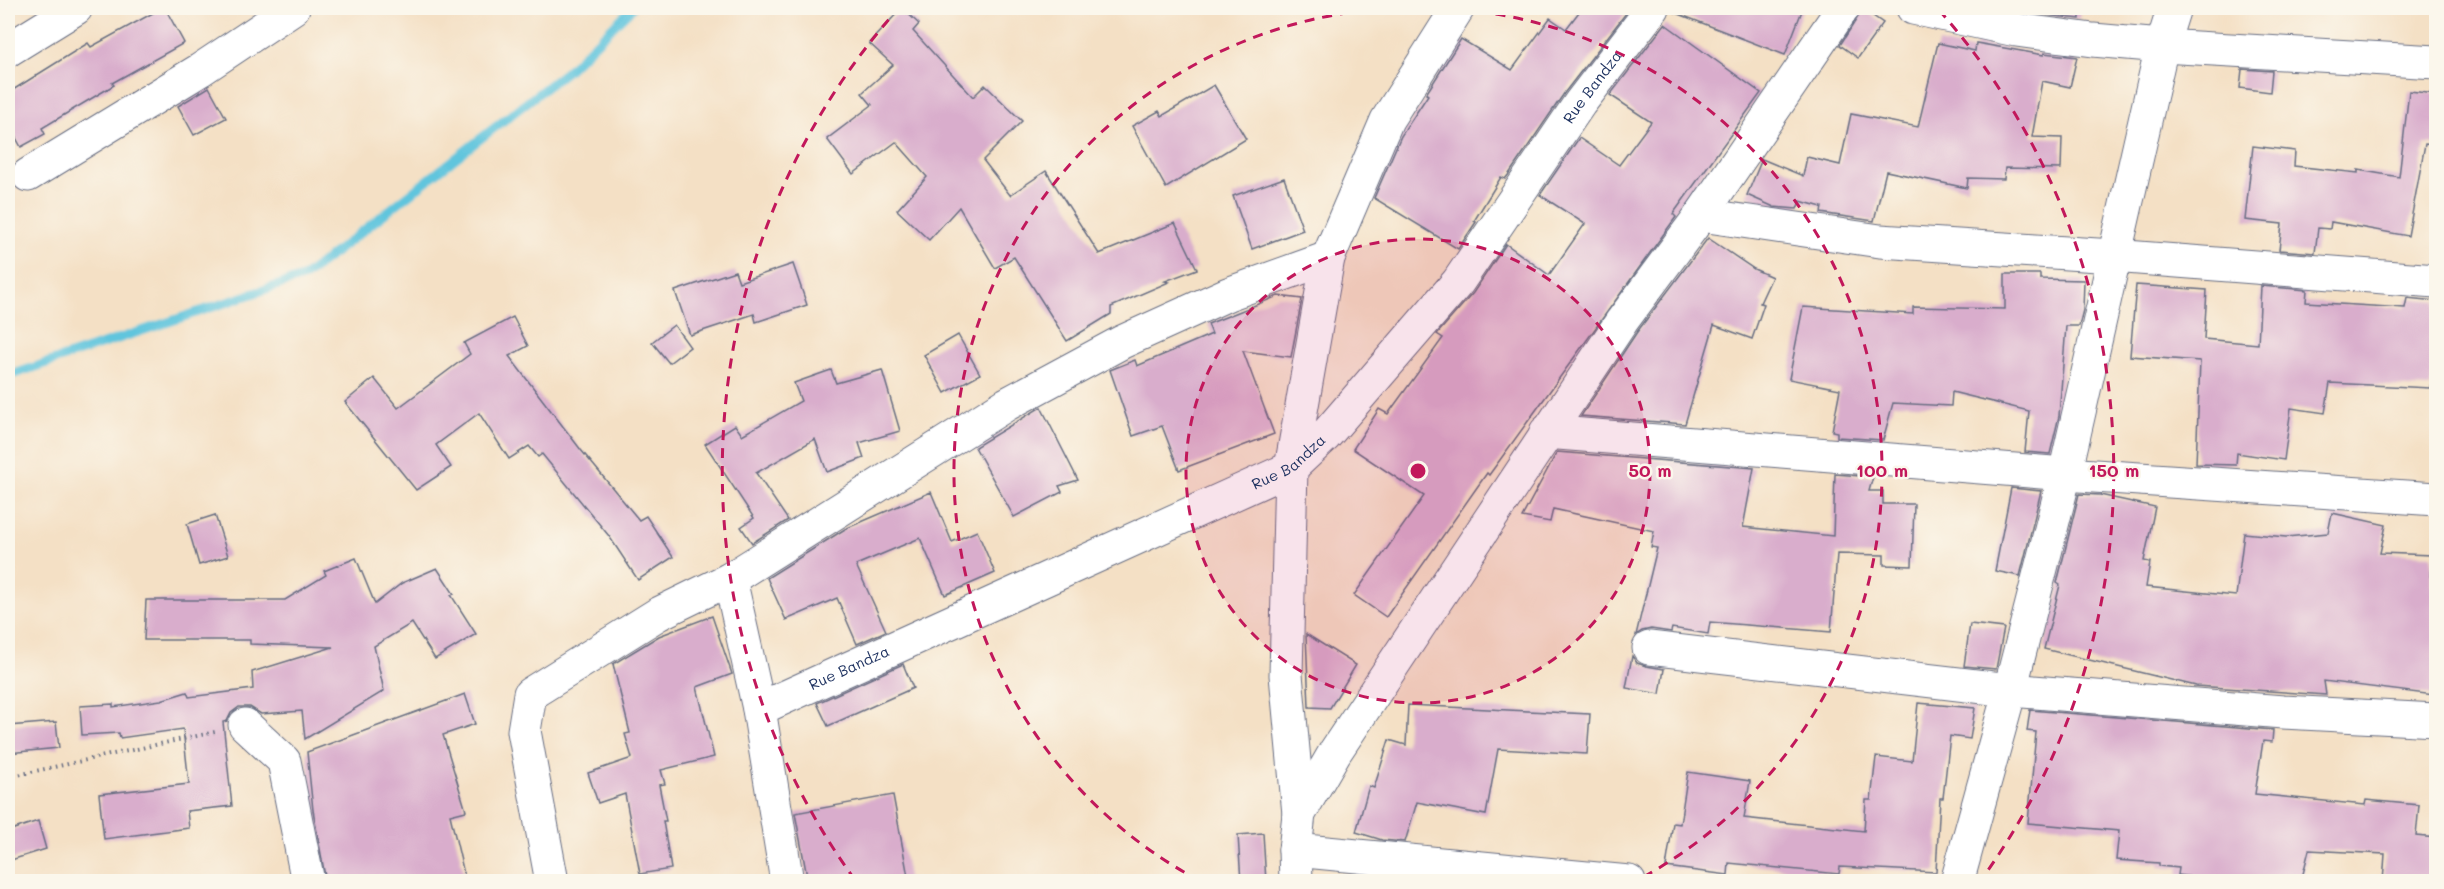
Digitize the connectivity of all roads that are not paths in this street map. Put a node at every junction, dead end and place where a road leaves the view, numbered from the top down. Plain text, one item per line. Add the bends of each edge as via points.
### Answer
1 (76, 8) edge
2 (293, 8) edge
3 (1458, 8) edge
4 (1653, 8) edge
5 (1843, 8) edge
6 (1913, 8) edge
7 (2174, 8) edge
8 (2162, 46) junction
9 (8, 50) edge
10 (2436, 62) edge
11 (28, 175) dead end
12 (1701, 215) junction
13 (2114, 256) junction
14 (1328, 258) junction
15 (2436, 281) edge
16 (1546, 432) junction
17 (1291, 468) junction
18 (2065, 474) junction
19 (2436, 499) edge
20 (730, 579) junction
21 (1649, 648) dead end
22 (2010, 690) junction
23 (759, 709) junction
24 (2436, 720) edge
25 (245, 725) road end
26 (1299, 814) junction
27 (1296, 866) edge
28 (308, 882) edge
29 (552, 882) edge
30 (787, 882) edge
31 (1629, 882) edge
32 (1957, 882) edge

1 - 9 street
2 - 11 street
3 - 14 street via 1387,120
4 - 17 street, Rue Bandza via 1580,103 1458,282 1325,436
5 - 12 street
6 - 8 street via 2016,30
7 - 8 street
8 - 10 street
8 - 13 street
12 - 13 street via 1880,241
12 - 16 street
13 - 15 street
13 - 18 street
14 - 17 street
14 - 20 street via 1228,294 1122,342 1007,404
16 - 18 street
16 - 26 street via 1335,752
17 - 23 street, Rue Bandza
17 - 26 street via 1286,675
18 - 19 street
18 - 22 street
20 - 23 street
20 - 29 street via 658,614 530,694 524,731
21 - 22 street
22 - 24 street
22 - 32 street
23 - 30 street
25 - 28 street via 284,760
26 - 27 street
27 - 31 street

